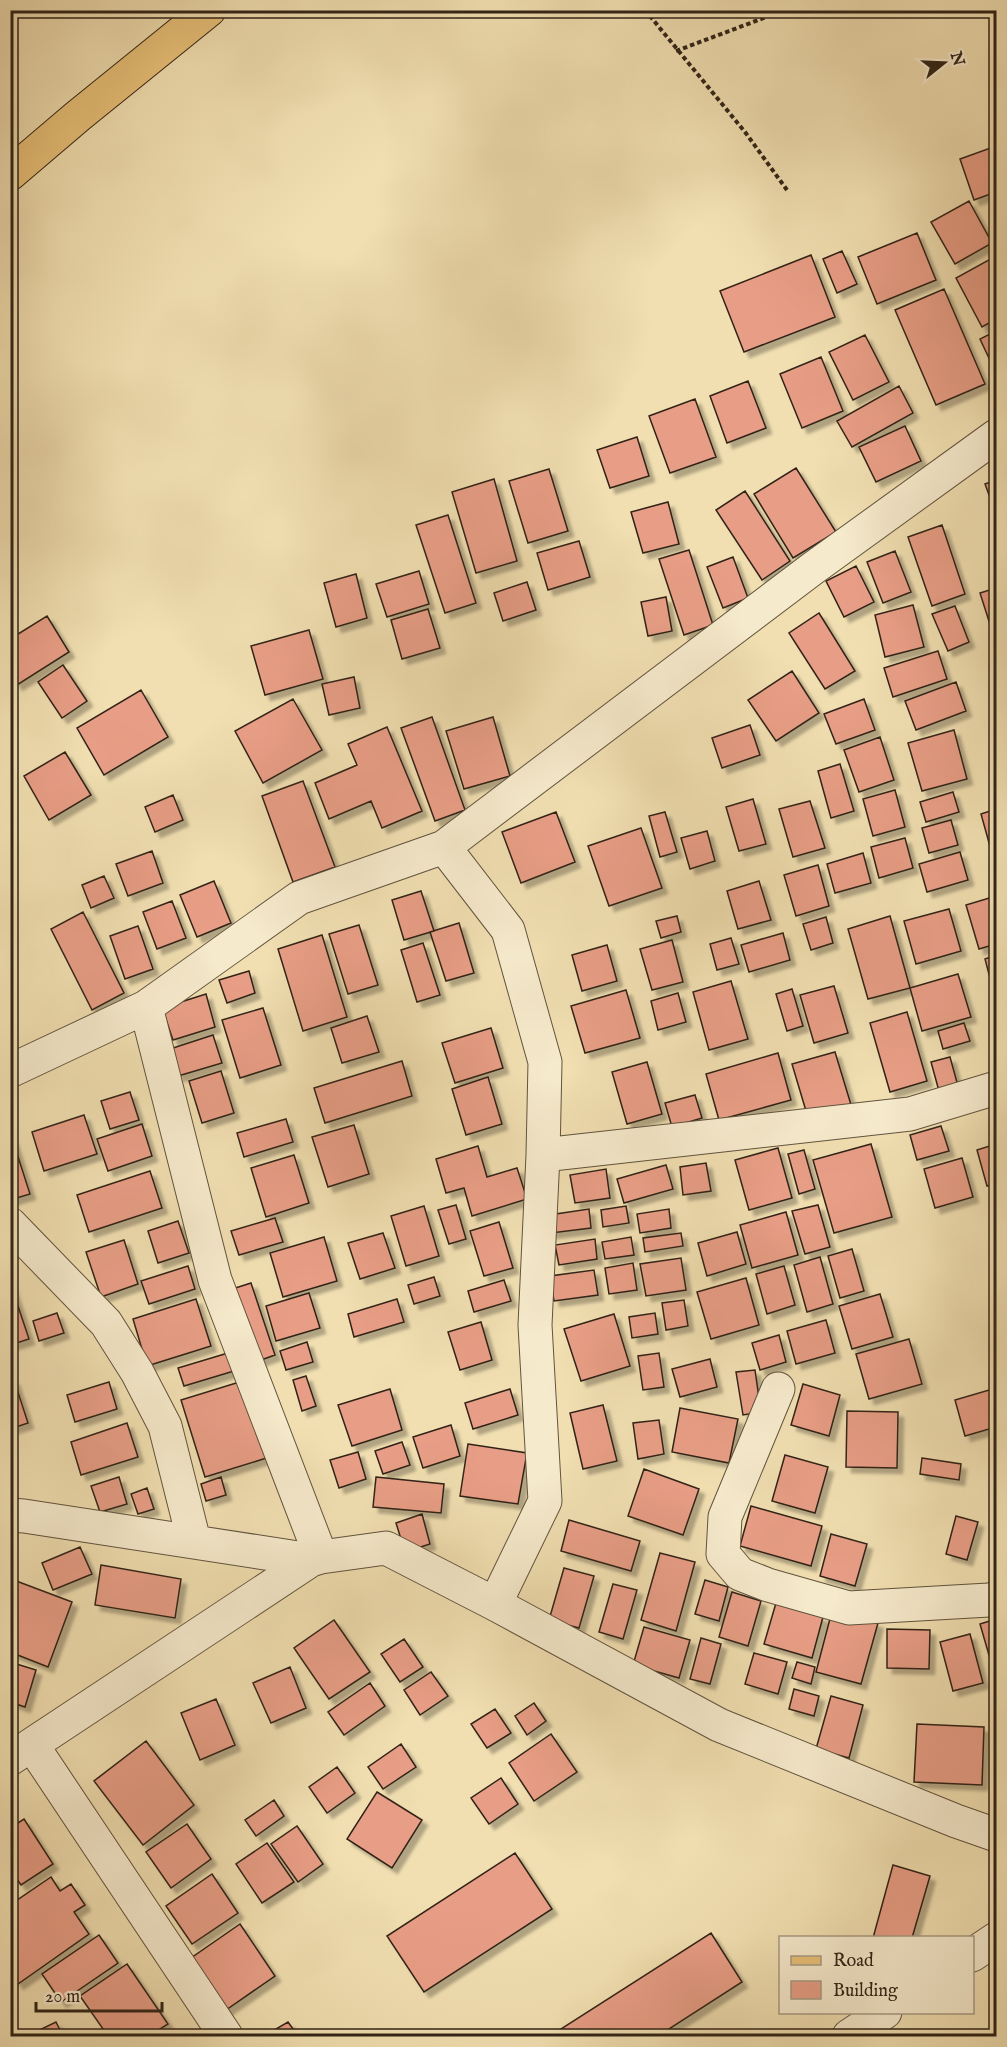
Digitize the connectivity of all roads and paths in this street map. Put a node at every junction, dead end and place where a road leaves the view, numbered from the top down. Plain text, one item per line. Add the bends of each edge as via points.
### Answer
1 (208, 10) edge
2 (645, 10) edge
3 (785, 10) edge
4 (676, 51) junction
5 (10, 174) edge
6 (787, 190) dead end
7 (996, 436) edge
8 (444, 847) junction
9 (146, 1007) junction
10 (10, 1071) edge
11 (996, 1088) edge
12 (543, 1155) junction
13 (10, 1224) edge
14 (778, 1389) dead end
15 (10, 1515) edge
16 (194, 1541) junction
17 (316, 1559) junction
18 (996, 1598) edge
19 (495, 1604) junction
20 (21, 1752) edge
21 (996, 1835) edge
22 (884, 2014) edge
23 (226, 2037) edge
24 (849, 2037) edge

1 - 5 main road
2 - 4 path
3 - 4 path
4 - 6 path via 746,132
7 - 8 street via 812,569
8 - 9 street via 299,898
8 - 12 street via 508,930 545,1062
9 - 10 street
9 - 17 street via 215,1280
11 - 12 street via 910,1114
12 - 19 street via 535,1325 545,1501
13 - 16 street via 105,1323 137,1372 165,1426
14 - 18 street via 725,1517 723,1554 740,1574 849,1608
15 - 16 street
16 - 17 street
17 - 19 street via 386,1548
17 - 20 street
19 - 21 street via 719,1725
20 - 23 street
22 - 24 street

